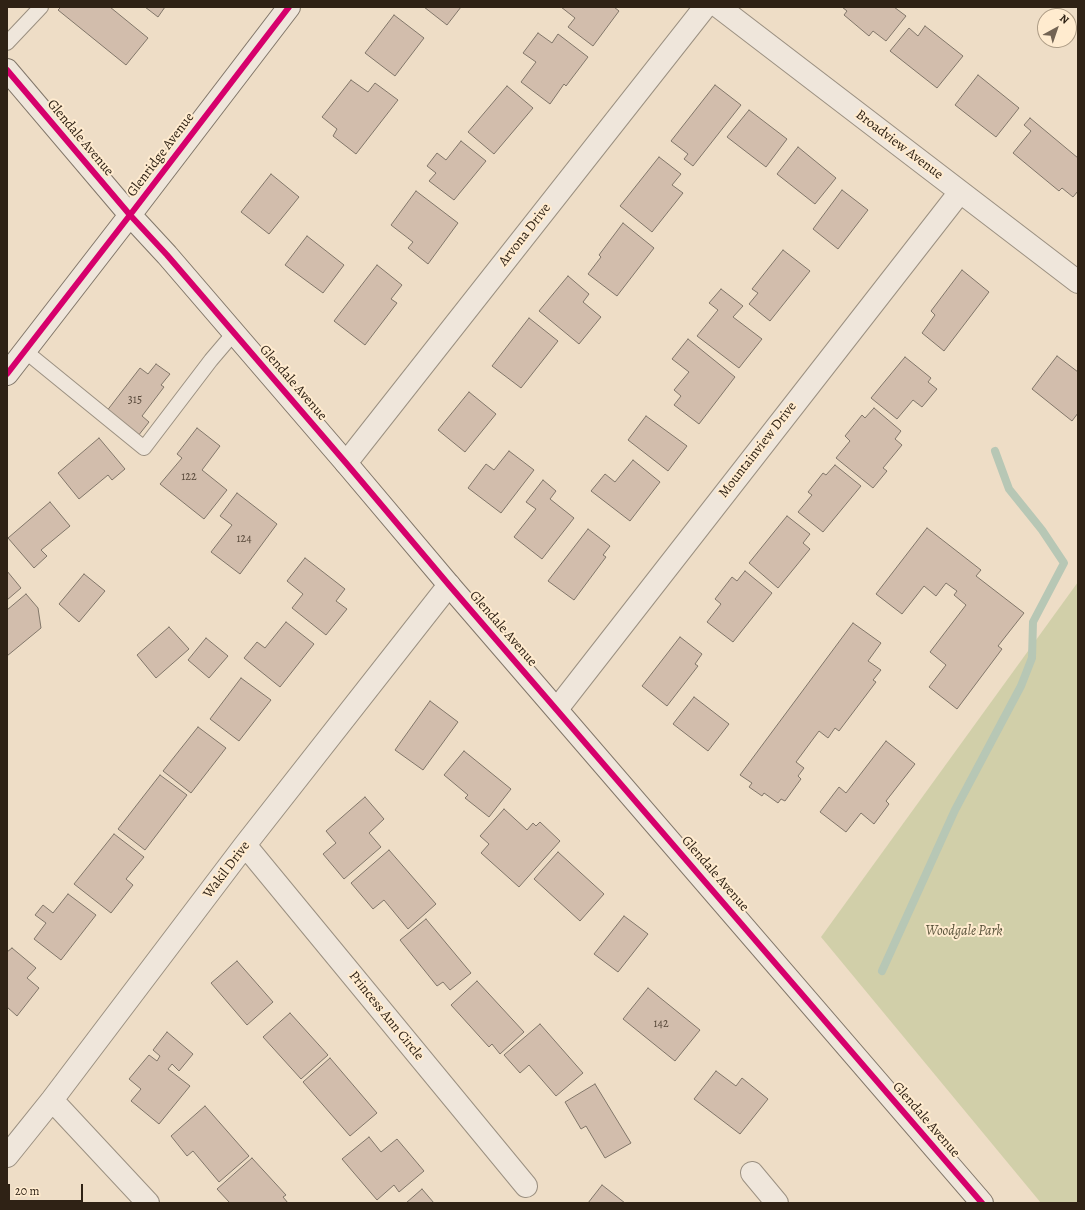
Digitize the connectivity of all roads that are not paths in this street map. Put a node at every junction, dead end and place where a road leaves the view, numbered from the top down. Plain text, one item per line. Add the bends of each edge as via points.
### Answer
1 (41, 7) edge
2 (289, 7) edge
3 (705, 7) edge
4 (719, 7) edge
5 (7, 43) edge
6 (7, 70) edge
7 (960, 192) junction
8 (130, 216) junction
9 (1078, 282) edge
10 (234, 333) junction
11 (25, 351) junction
12 (7, 374) edge
13 (346, 462) junction
14 (449, 585) junction
15 (557, 709) junction
16 (245, 845) junction
17 (52, 1100) junction
18 (7, 1156) edge
19 (752, 1173) dead end
20 (526, 1186) dead end
21 (148, 1203) edge
22 (777, 1203) edge
23 (982, 1203) edge

1 - 5 lane
2 - 8 street, Glenridge Avenue
3 - 13 street, Arvona Drive
4 - 7 street, Broadview Avenue
6 - 8 street, Glendale Avenue
7 - 9 street, Broadview Avenue
7 - 15 street, Mountainview Drive
8 - 10 street, Glendale Avenue
8 - 11 street, Glenridge Avenue
10 - 11 lane via 144,448
10 - 13 street, Glendale Avenue
11 - 12 street, Glenridge Avenue
13 - 14 street, Glendale Avenue
14 - 15 street, Glendale Avenue
14 - 16 street, Wakil Drive
15 - 23 street, Glendale Avenue
16 - 17 street, Wakil Drive
16 - 20 street, Princess Ann Circle
17 - 18 street, Wakil Drive
17 - 21 street
19 - 22 street

